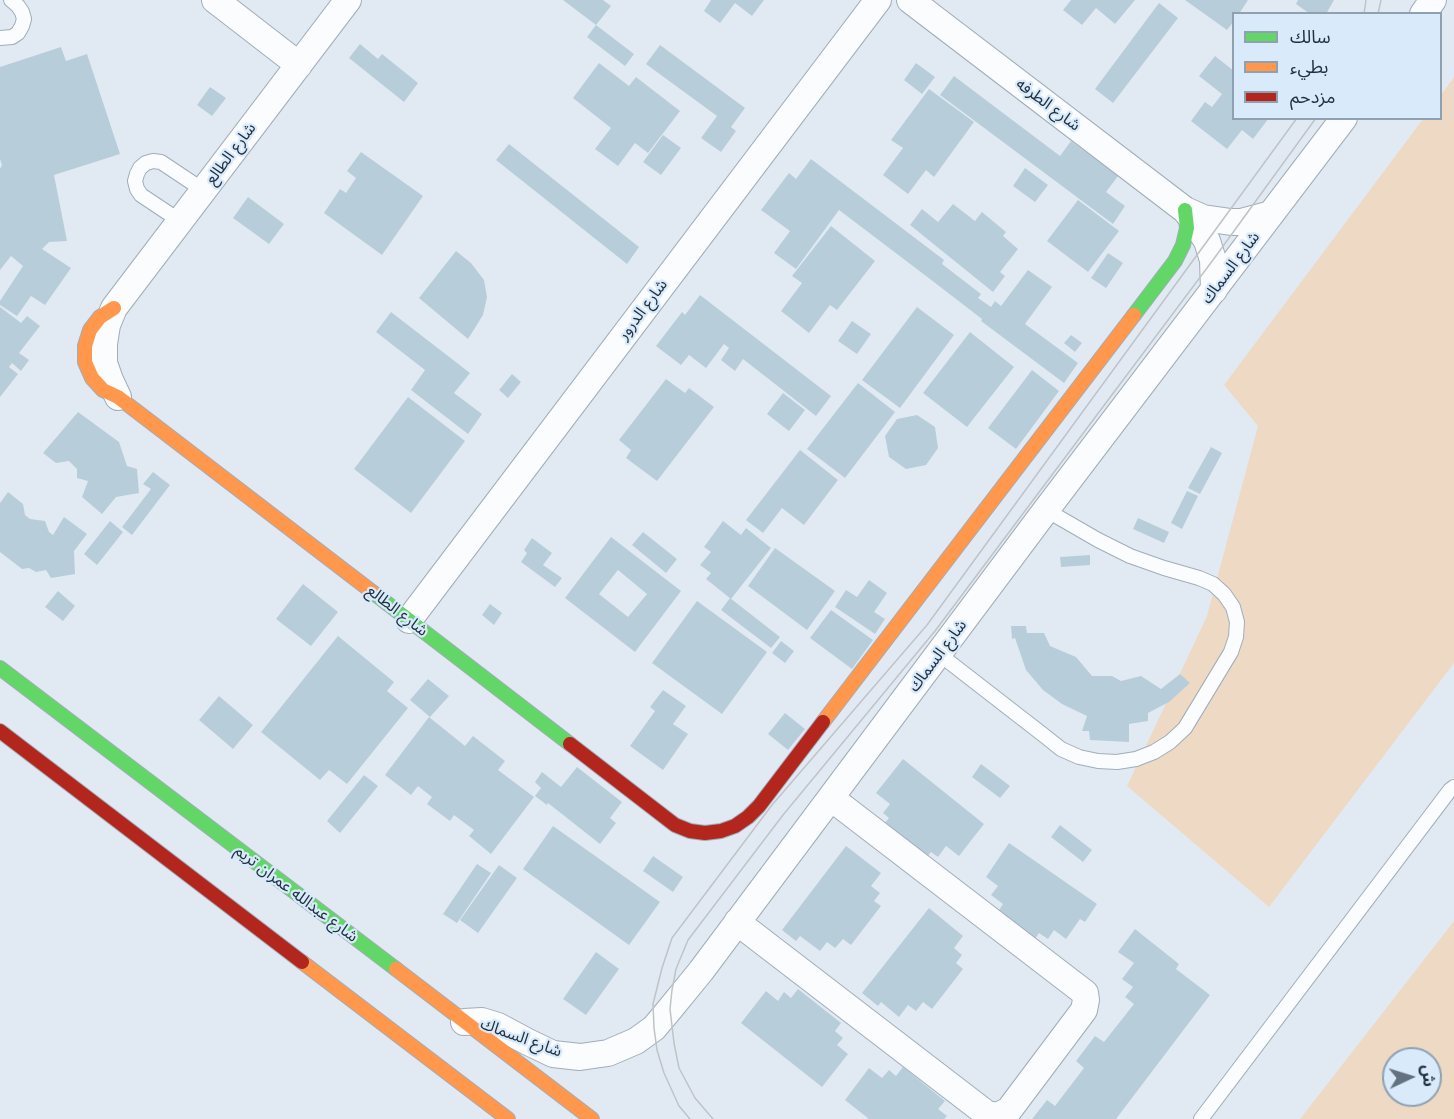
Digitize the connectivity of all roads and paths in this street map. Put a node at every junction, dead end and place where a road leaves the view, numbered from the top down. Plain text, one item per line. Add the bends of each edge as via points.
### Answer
1 (11, 0) edge
2 (215, 0) edge
3 (348, 0) edge
4 (878, 0) edge
5 (910, 0) edge
6 (0, 38) edge
7 (299, 65) junction
8 (1342, 120) edge
9 (204, 190) junction
10 (1185, 210) junction
11 (1271, 214) junction
12 (180, 221) junction
13 (1214, 290) junction
14 (118, 397) joint
15 (1046, 510) junction
16 (409, 620) junction
17 (939, 654) junction
18 (0, 668) edge
19 (0, 731) edge
20 (1454, 787) edge
21 (831, 798) junction
22 (737, 922) junction
23 (464, 1022) junction
24 (508, 1119) edge
25 (592, 1119) edge
26 (1201, 1119) edge

1 - 6 lane via 22,12 22,26 12,37
2 - 7 street
3 - 7 street, شارع الطالع
4 - 16 street, شارع الدرور
5 - 10 street, شارع الطرفه
7 - 9 street, شارع الطالع
8 - 11 street, شارع السماك
9 - 12 street, شارع الطالع
9 - 12 lane via 160,162 146,163 140,168 135,182 141,195
10 - 11 street, شارع الطرفه via 1203,218 1241,222
10 - 13 street, شارع الطرفه via 1207,241 1213,260
10 - 16 street, شارع الطالع via 1183,245 1175,261 759,806 735,826 705,833 675,825
11 - 13 street, شارع السماك
12 - 14 street, شارع الطالع via 114,308 106,325 105,363
13 - 15 street, شارع السماك
14 - 16 street, شارع الطالع
15 - 17 street, شارع السماك
15 - 17 lane via 1130,556 1213,584 1233,607 1237,622 1231,652 1185,728 1170,742 1136,759 1117,762 1079,757 1061,749
17 - 21 street, شارع السماك
18 - 23 street, شارع عبدالله عمران تريم
19 - 24 street
20 - 26 lane
21 - 22 street, شارع السماك
21 - 22 street via 1084,993 1084,1010 1009,1110 998,1116 987,1114
22 - 23 street, شارع السماك via 654,1028 608,1053 580,1057 553,1054 498,1026 482,1021
23 - 25 street, شارع عبدالله عمران تريم

